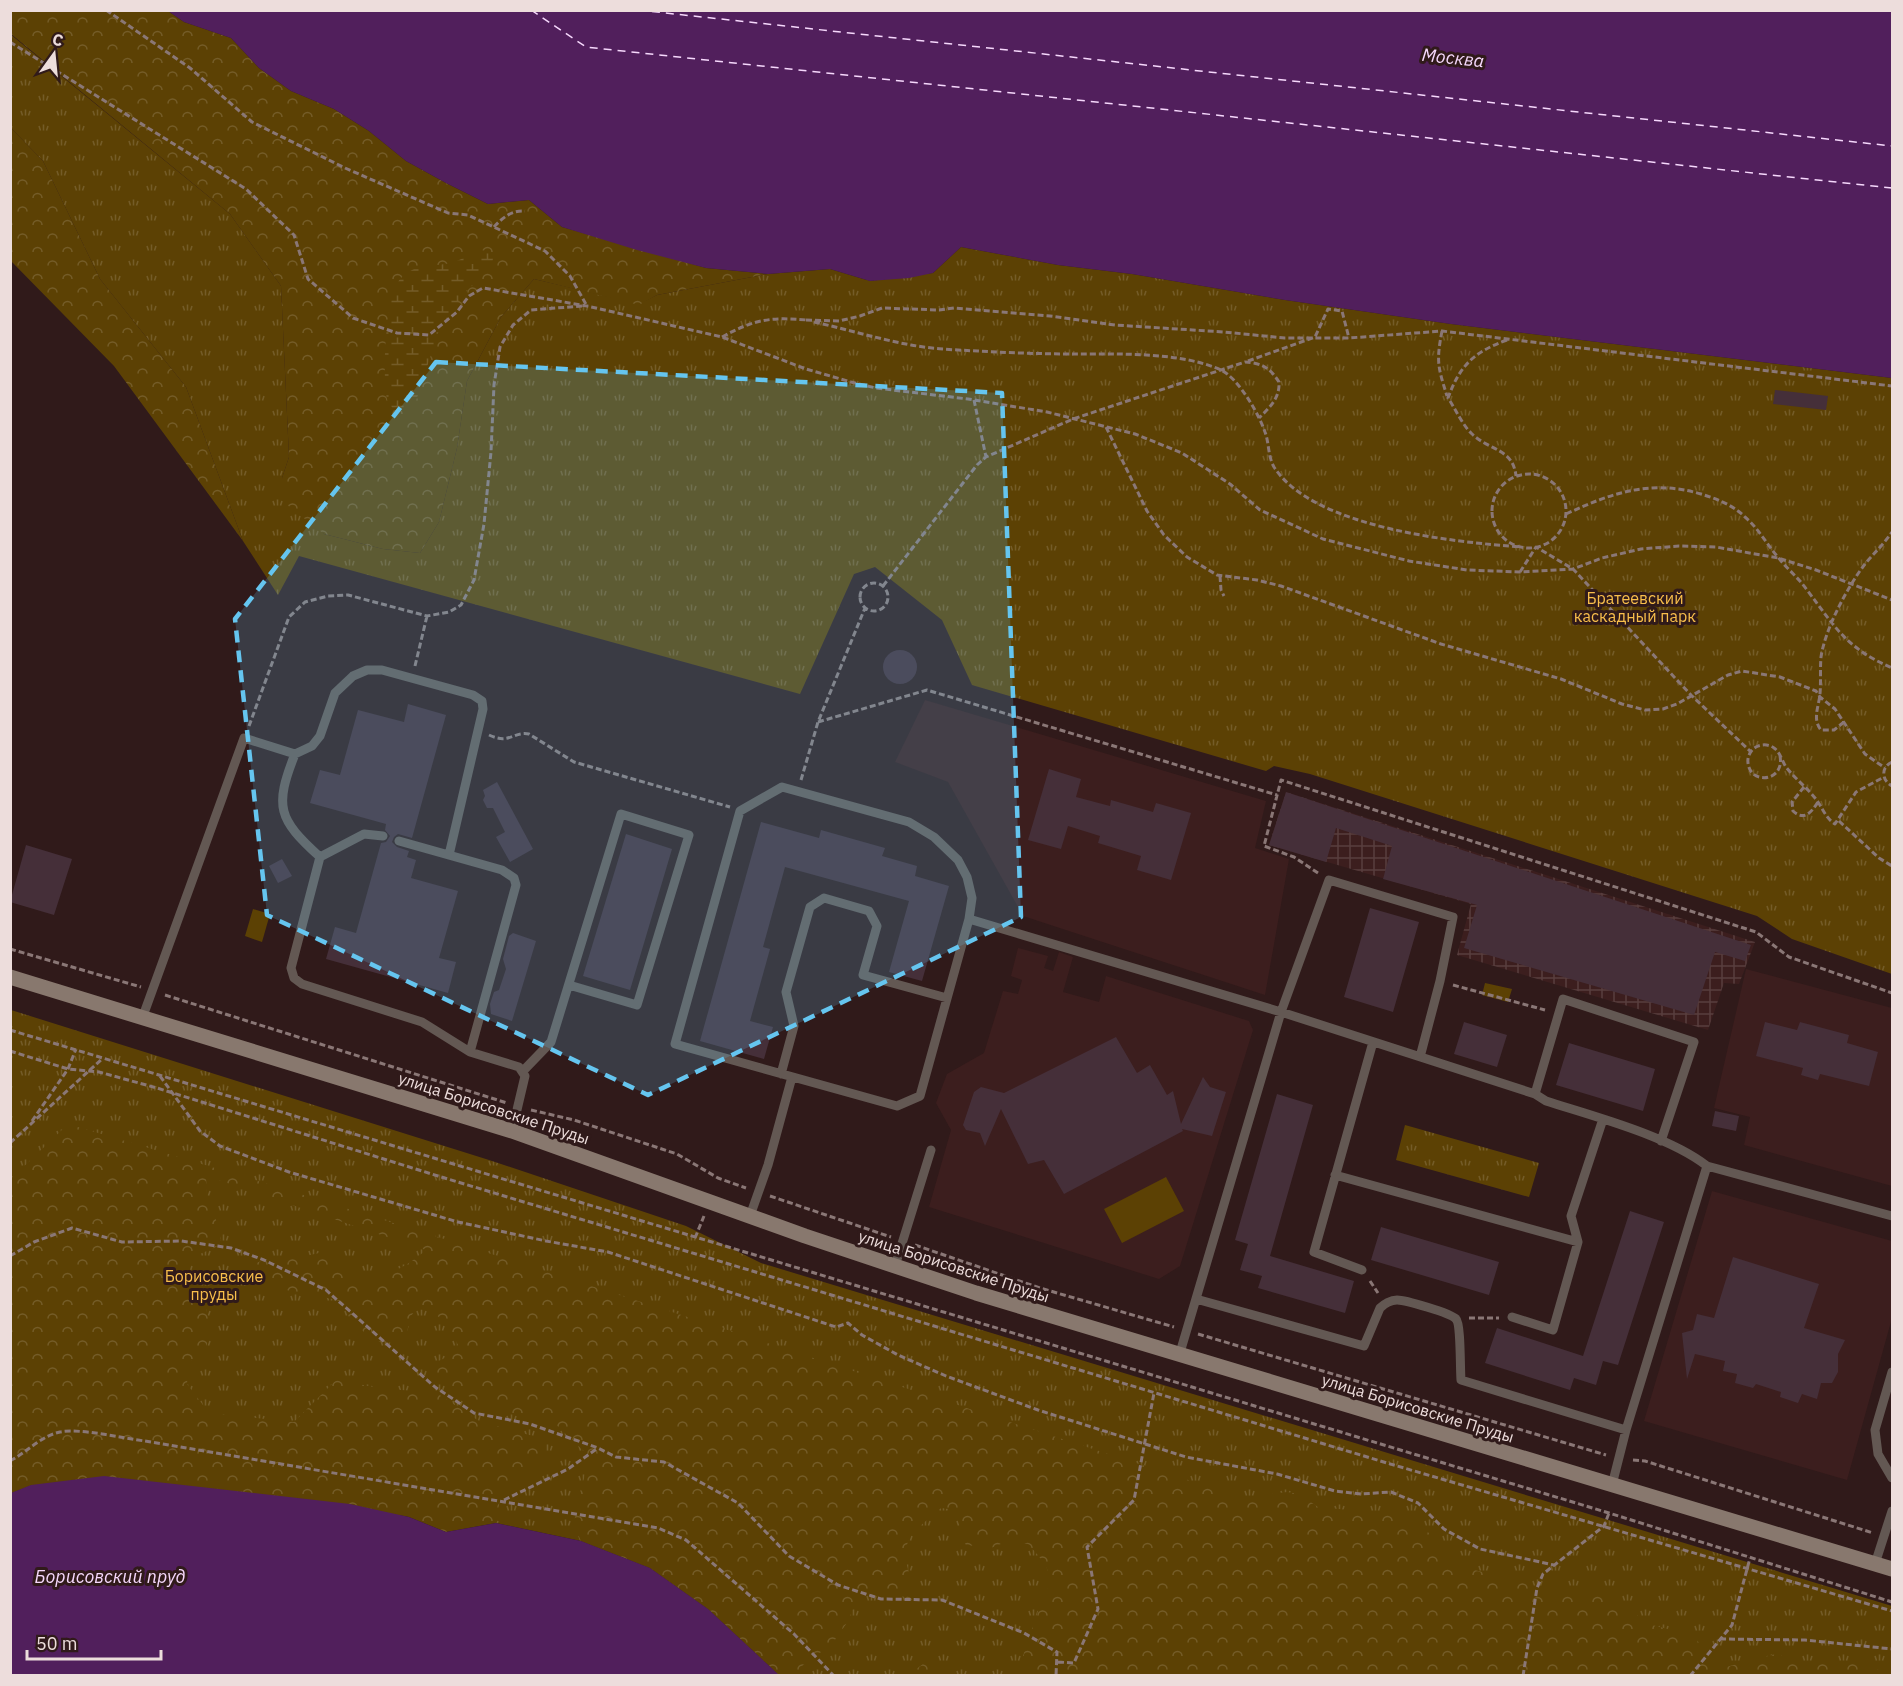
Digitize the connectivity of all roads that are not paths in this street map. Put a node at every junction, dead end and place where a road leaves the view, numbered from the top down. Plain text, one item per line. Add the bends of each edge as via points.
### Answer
1 (295, 754) junction
2 (383, 836) dead end
3 (399, 841) dead end
4 (449, 855) junction
5 (320, 857) junction
6 (969, 919) junction
7 (10, 976) edge
8 (569, 985) junction
9 (947, 998) junction
10 (1281, 1012) junction
11 (143, 1016) junction
12 (1373, 1042) junction
13 (470, 1052) junction
14 (1420, 1057) junction
15 (523, 1071) junction
16 (781, 1074) junction
17 (792, 1077) junction
18 (1535, 1094) junction
19 (1602, 1119) junction
20 (512, 1131) junction
21 (1661, 1141) junction
22 (931, 1150) dead end
23 (1707, 1166) junction
24 (1335, 1175) junction
25 (750, 1216) junction
26 (1893, 1216) edge
27 (1578, 1242) junction
28 (895, 1266) junction
29 (1362, 1270) road end
30 (1196, 1299) junction
31 (1512, 1317) road end
32 (1179, 1356) junction
33 (1893, 1372) edge
34 (1626, 1430) junction
35 (1893, 1478) edge
36 (1611, 1485) junction
37 (1893, 1511) edge
38 (1875, 1564) junction
39 (1893, 1569) edge

1 - 4 lane via 312,746 320,736 335,693 353,676 367,670 382,670 482,700
1 - 5 lane via 281,804 297,837
1 - 11 lane via 244,738
2 - 5 lane via 364,834
3 - 4 lane
4 - 13 lane via 502,870 514,878 516,885
5 - 13 lane via 291,968 294,978 302,984 422,1022
6 - 9 lane
6 - 10 lane
6 - 16 lane via 972,898 958,860 934,837 909,822 782,787 740,810 675,1044
7 - 11 main road, улица Борисовские Пруды
8 - 8 lane via 621,814 689,835 637,1005
8 - 15 lane via 551,1042
9 - 16 lane via 864,975 877,926 869,911 824,898 810,907 786,992 794,1026
9 - 17 lane via 920,1096 897,1106
10 - 12 lane
10 - 14 lane via 1329,880 1453,917
10 - 30 lane
11 - 20 main road, улица Борисовские Пруды
12 - 14 lane
12 - 24 lane
13 - 15 lane
14 - 18 lane
15 - 20 lane
16 - 17 lane
17 - 25 lane
18 - 19 lane
18 - 21 lane via 1563,999 1694,1042
19 - 21 lane
19 - 27 lane via 1571,1216
20 - 25 main road, улица Борисовские Пруды
21 - 23 lane
22 - 28 lane
23 - 26 lane
23 - 34 lane
24 - 27 lane
24 - 29 lane via 1314,1252
25 - 28 main road, улица Борисовские Пруды
27 - 31 lane via 1553,1330
28 - 32 main road, улица Борисовские Пруды
30 - 32 lane
30 - 34 lane via 1364,1346 1384,1304 1396,1300 1448,1314 1456,1318 1460,1330 1461,1380
32 - 36 main road, улица Борисовские Пруды
33 - 35 lane via 1875,1430 1878,1454
34 - 36 lane
36 - 38 main road, улица Борисовские Пруды
37 - 38 lane
38 - 39 main road, улица Борисовские Пруды

